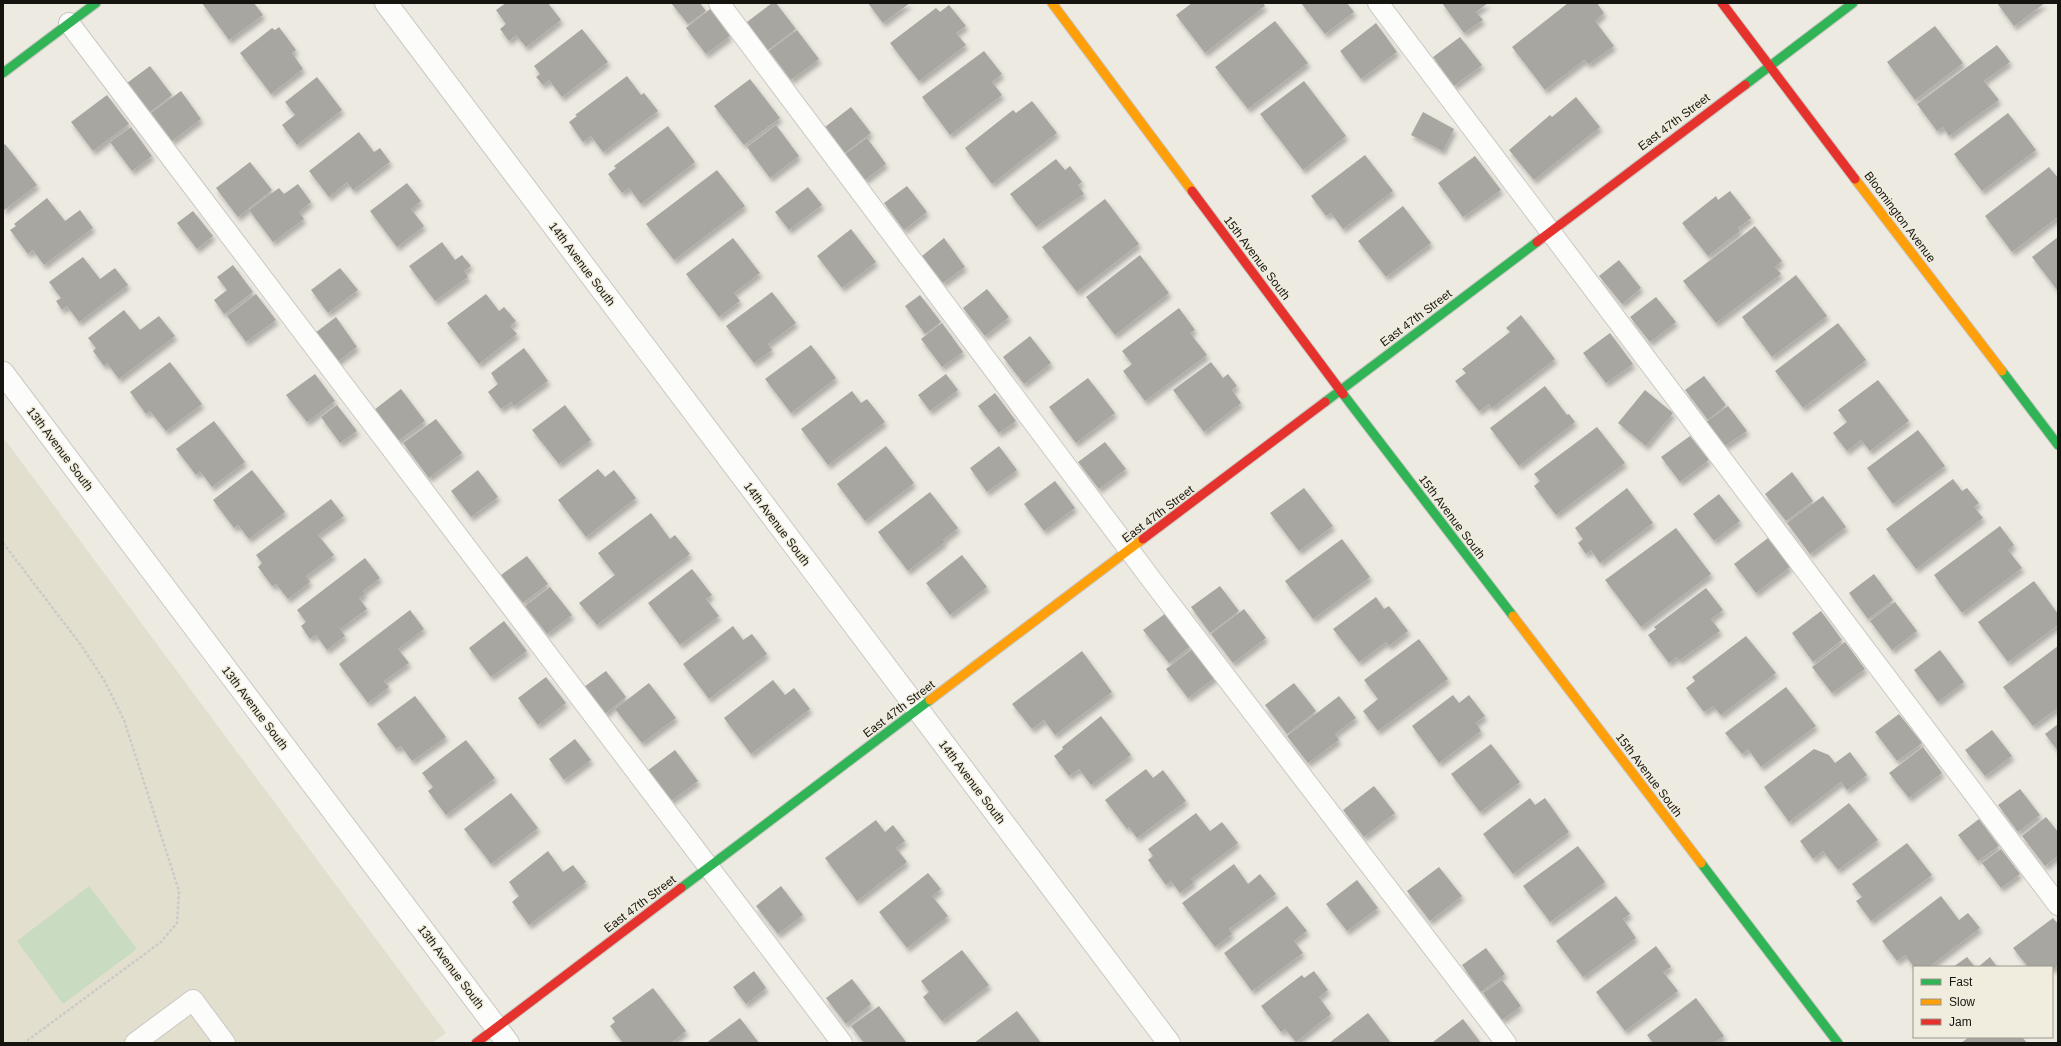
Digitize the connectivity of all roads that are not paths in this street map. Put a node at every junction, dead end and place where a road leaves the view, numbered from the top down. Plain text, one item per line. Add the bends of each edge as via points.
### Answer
1 (96, 3) edge
2 (386, 3) edge
3 (719, 3) edge
4 (1052, 3) edge
5 (1378, 3) edge
6 (1722, 3) edge
7 (1853, 3) edge
8 (69, 23) junction
9 (1770, 66) junction
10 (3, 73) edge
11 (1550, 231) junction
12 (3, 373) edge
13 (1341, 391) junction
14 (2058, 445) edge
15 (1130, 550) junction
16 (917, 710) junction
17 (709, 867) junction
18 (2058, 904) edge
19 (502, 1035) edge
20 (134, 1043) edge
21 (225, 1043) edge
22 (476, 1043) edge
23 (842, 1043) edge
24 (1169, 1043) edge
25 (1506, 1043) edge
26 (1838, 1043) edge

1 - 8 street
2 - 16 street, 14th Avenue South
3 - 15 lane
4 - 13 street, 15th Avenue South
5 - 11 lane
6 - 9 street, Bloomington Avenue
7 - 9 street, East 47th Street
8 - 10 street
8 - 17 lane
9 - 11 street, East 47th Street
9 - 14 street, Bloomington Avenue
11 - 13 street, East 47th Street
11 - 18 lane
12 - 19 street, 13th Avenue South
13 - 15 street, East 47th Street
13 - 26 street, 15th Avenue South
15 - 16 street, East 47th Street
15 - 25 lane
16 - 17 street, East 47th Street
16 - 24 street, 14th Avenue South
17 - 19 street, East 47th Street
17 - 23 lane
19 - 22 street, East 47th Street
20 - 21 lane via 193,1000

